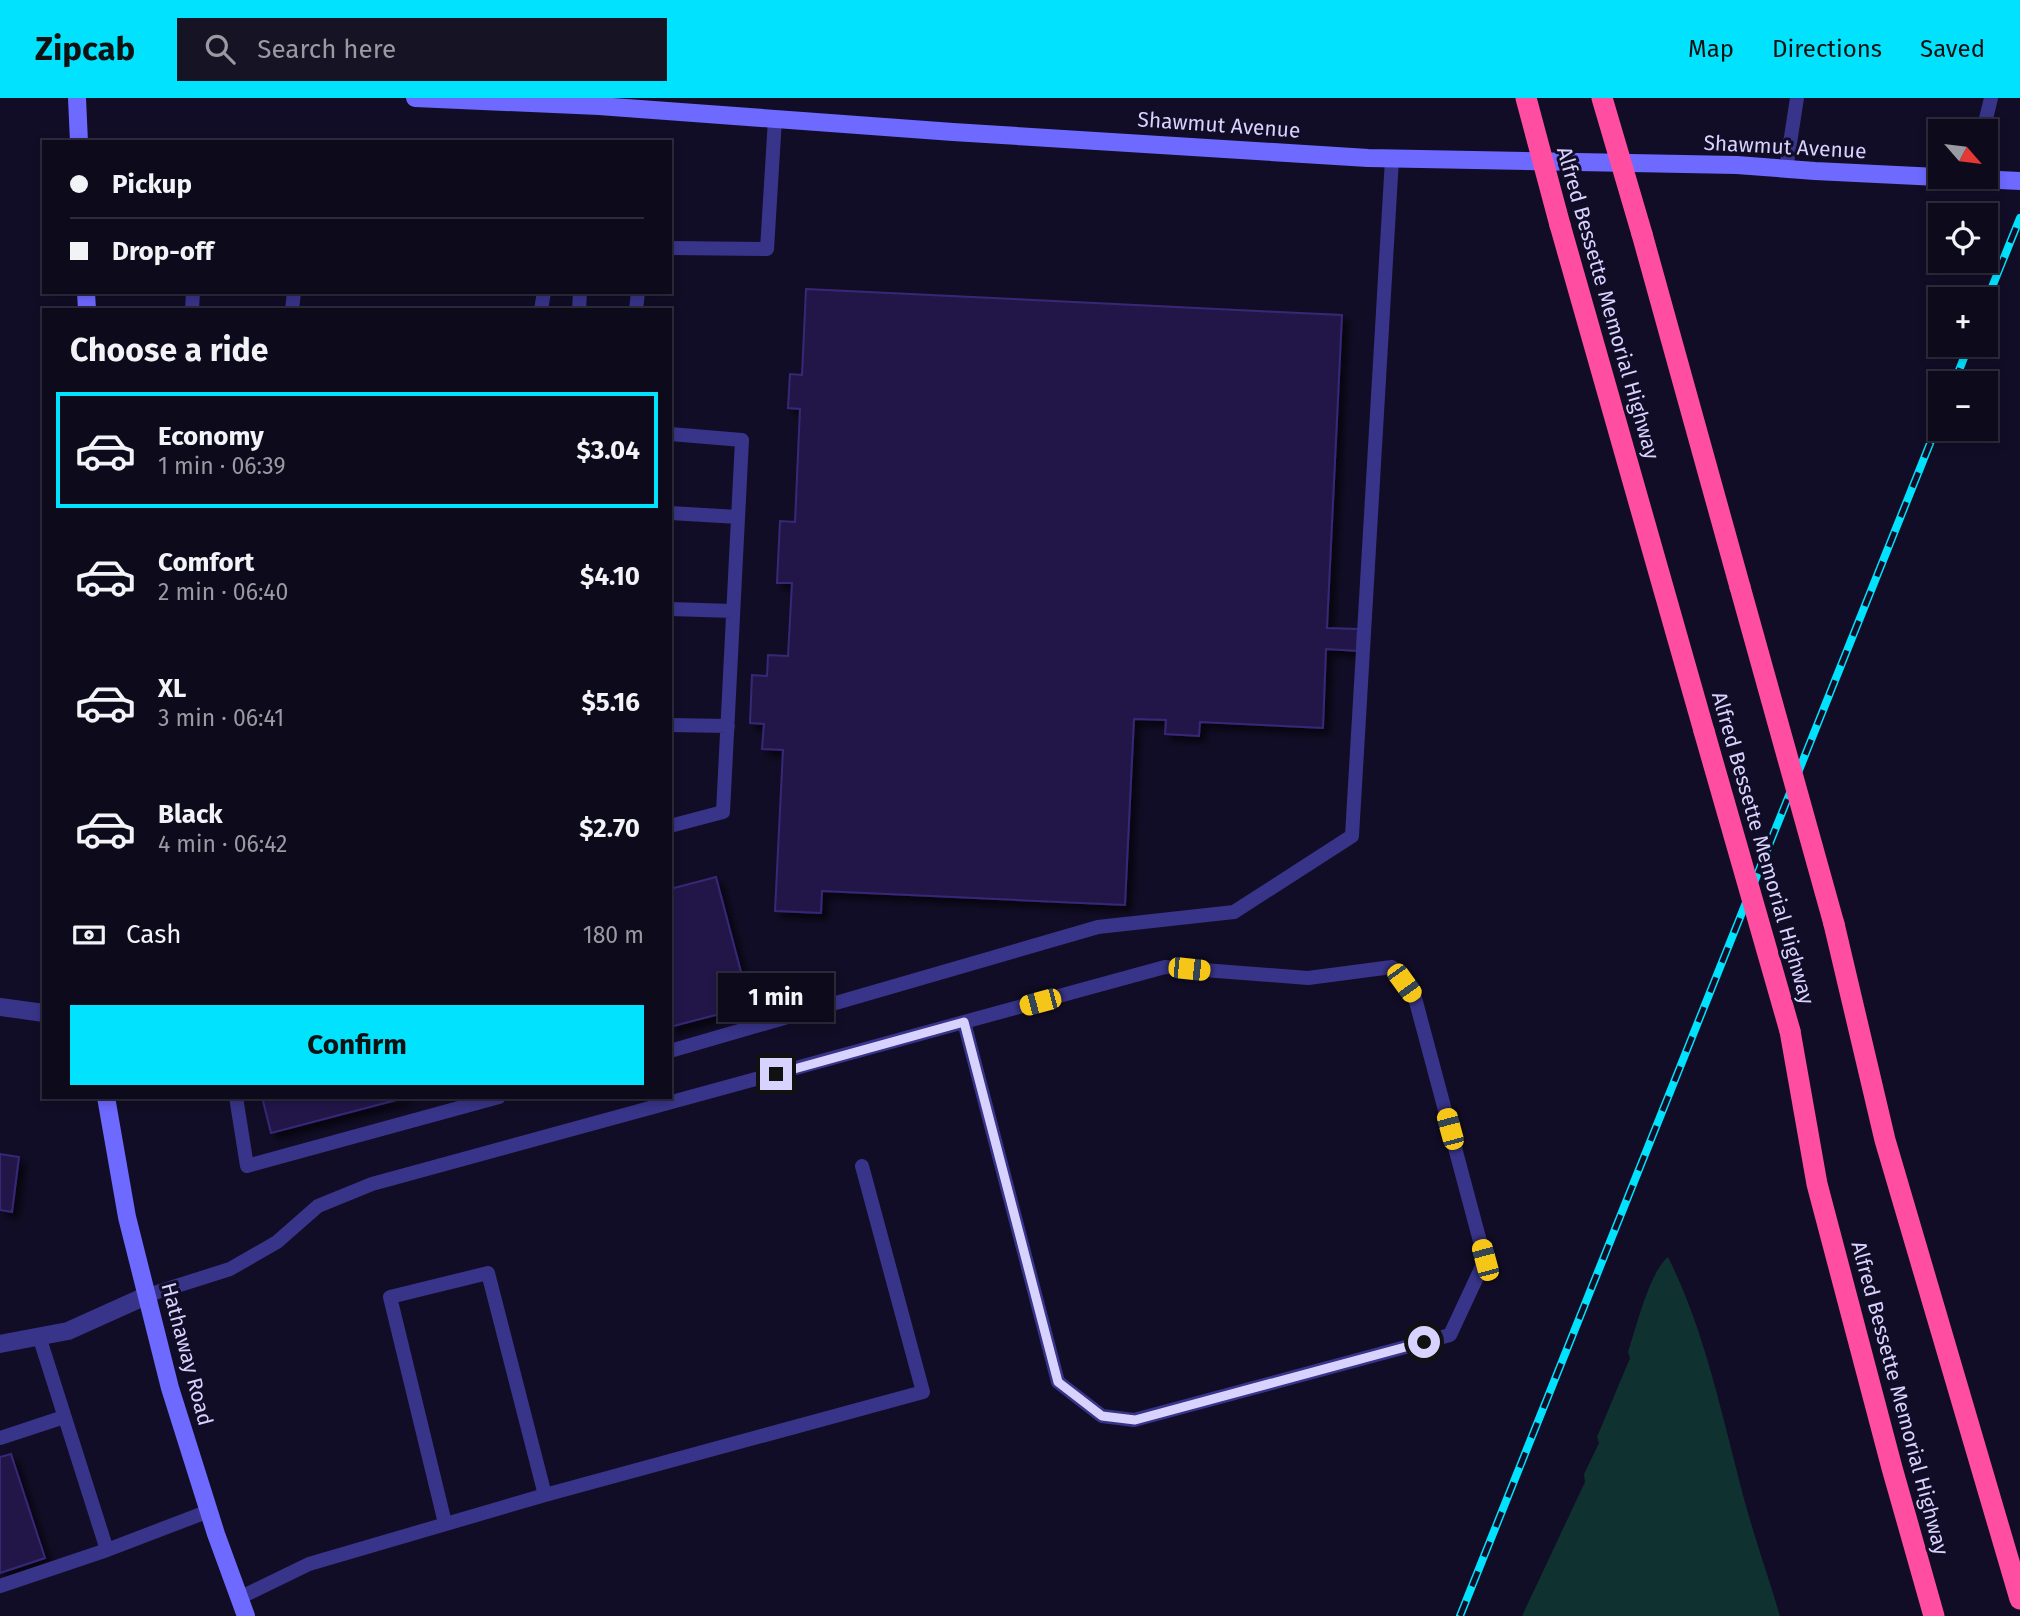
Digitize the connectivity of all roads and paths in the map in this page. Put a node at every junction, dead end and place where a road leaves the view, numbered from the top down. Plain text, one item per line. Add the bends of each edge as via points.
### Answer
1 (77, 98) edge
2 (415, 98) edge
3 (1526, 98) edge
4 (1602, 98) edge
5 (1797, 98) edge
6 (1991, 98) edge
7 (775, 119) junction
8 (1986, 119) edge
9 (79, 140) edge
10 (1392, 159) junction
11 (1786, 169) junction
12 (1928, 176) edge
13 (1998, 179) edge
14 (2020, 180) edge
15 (672, 248) edge
16 (672, 434) edge
17 (672, 513) edge
18 (738, 517) junction
19 (672, 609) edge
20 (733, 611) junction
21 (672, 725) edge
22 (728, 726) junction
23 (672, 825) edge
24 (0, 1007) edge
25 (42, 1013) edge
26 (964, 1022) junction
27 (672, 1050) edge
28 (106, 1099) edge
29 (236, 1099) edge
30 (492, 1099) edge
31 (862, 1166) dead end
32 (148, 1296) junction
33 (39, 1336) junction
34 (0, 1344) edge
35 (64, 1417) junction
36 (0, 1438) edge
37 (545, 1495) junction
38 (209, 1511) junction
39 (445, 1523) junction
40 (107, 1550) junction
41 (0, 1586) edge
42 (239, 1598) junction
43 (2020, 1599) edge
44 (246, 1616) edge
45 (1934, 1616) edge

1 - 9 street
2 - 7 street, Shawmut Avenue
3 - 45 highway, Alfred Bessette Memorial Highway, bridge via 1790,1031 1817,1184
4 - 43 highway, bridge via 1834,924 1885,1140
5 - 11 lane
6 - 8 lane
7 - 10 street, Shawmut Avenue
7 - 15 lane via 767,250
10 - 11 street, Shawmut Avenue
10 - 27 lane via 1352,836 1234,912 1098,928
11 - 12 street, Shawmut Avenue
13 - 14 street, Shawmut Avenue
16 - 18 lane via 742,440
17 - 18 lane
18 - 20 lane
19 - 20 lane
20 - 22 lane
21 - 22 lane
22 - 23 lane via 723,812
24 - 25 street
26 - 26 lane via 1165,967 1308,978 1392,967 1415,998 1485,1260 1450,1335 1135,1420 1102,1416 1058,1382
26 - 32 lane via 373,1184 318,1206 277,1242 230,1269
28 - 32 street, Hathaway Road via 127,1217
29 - 30 lane via 247,1166
31 - 37 lane via 923,1392
32 - 33 street via 68,1331
32 - 38 street, Hathaway Road via 170,1388
33 - 34 street
33 - 35 lane
35 - 36 lane
35 - 40 lane
37 - 39 lane
37 - 39 lane via 488,1273 390,1297
38 - 40 lane
38 - 42 street, Hathaway Road
39 - 42 lane via 309,1564
40 - 41 lane
42 - 44 street, Hathaway Road

